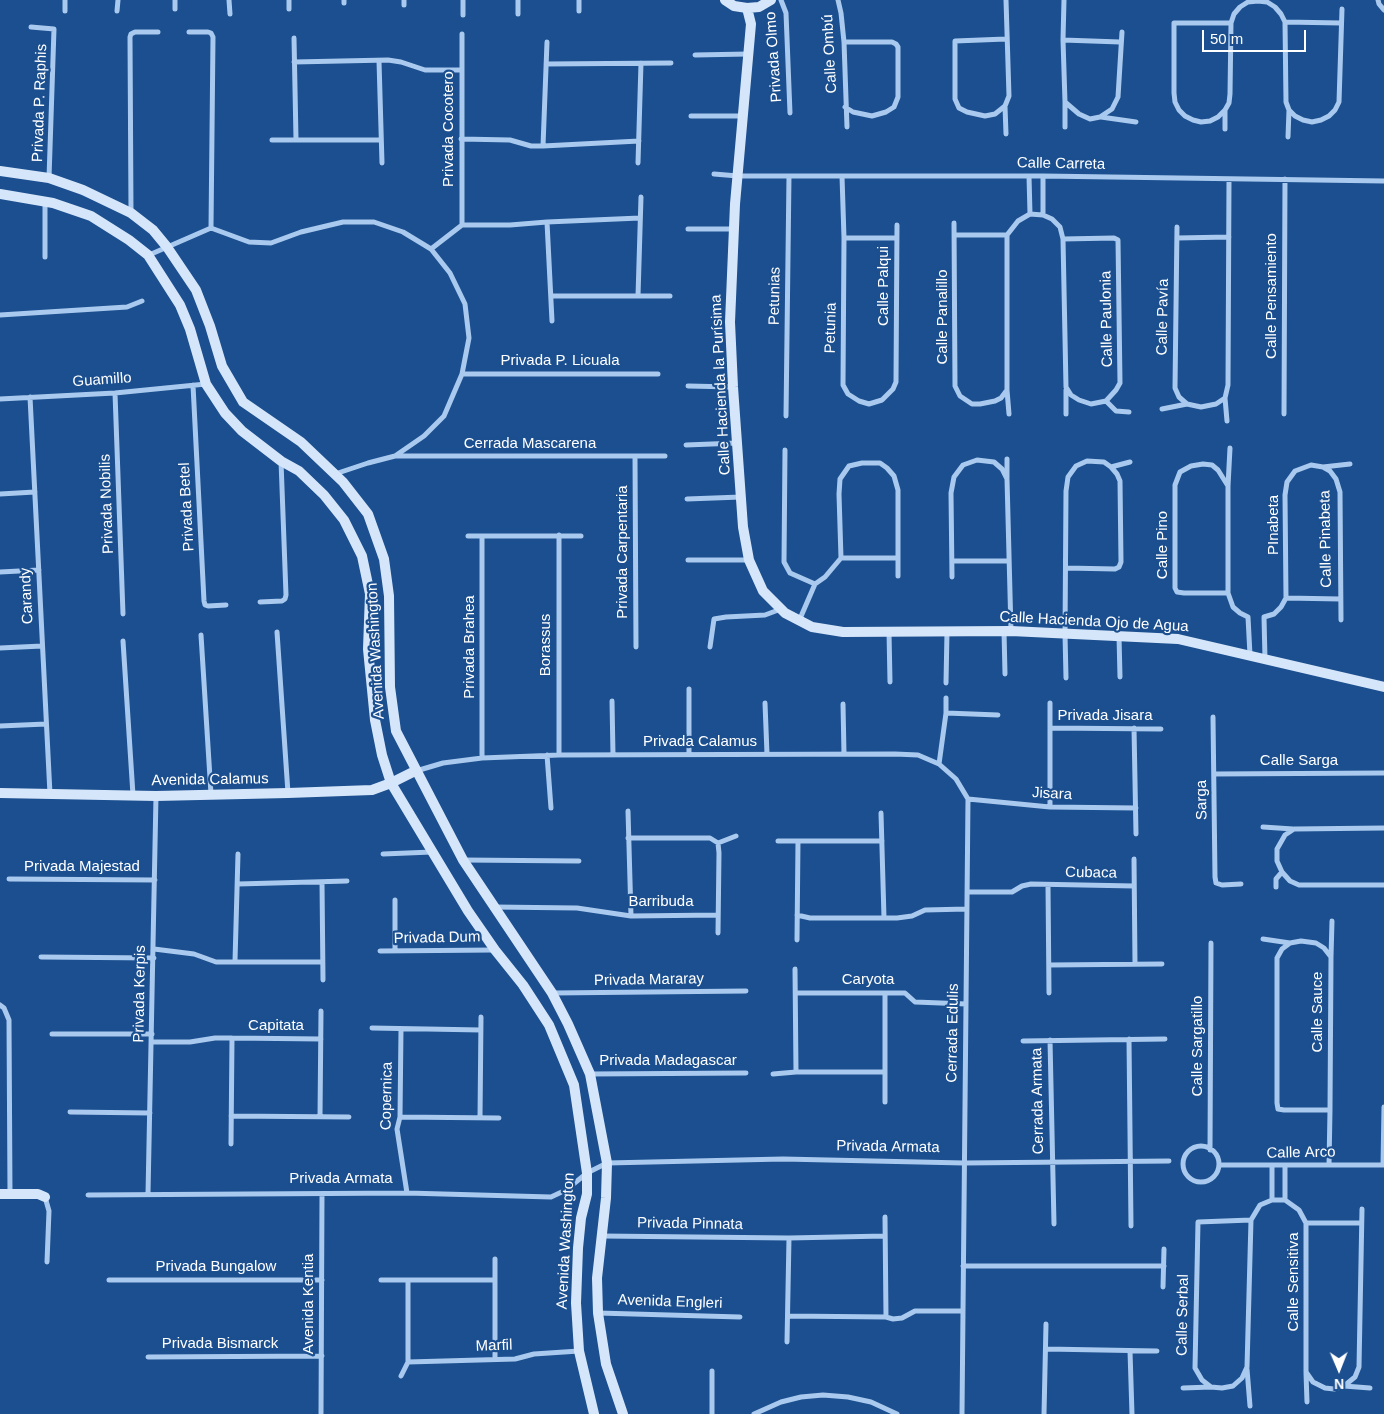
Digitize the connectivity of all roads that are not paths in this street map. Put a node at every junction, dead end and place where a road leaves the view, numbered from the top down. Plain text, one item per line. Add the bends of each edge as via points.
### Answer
1 (65, 0) edge
2 (118, 0) edge
3 (175, 0) edge
4 (229, 0) edge
5 (289, 0) edge
6 (463, 0) edge
7 (518, 0) edge
8 (579, 0) edge
9 (725, 0) edge
10 (771, 0) edge
11 (781, 0) edge
12 (838, 0) edge
13 (1006, 0) edge
14 (1064, 0) edge
15 (1378, 0) edge
16 (1248, 1) edge
17 (1258, 1) edge
18 (1267, 1) edge
19 (289, 8) dead end
20 (747, 8) junction
21 (175, 9) dead end
22 (1342, 9) dead end
23 (1384, 10) edge
24 (66, 11) dead end
25 (117, 11) dead end
26 (579, 11) dead end
27 (230, 14) dead end
28 (518, 14) dead end
29 (463, 15) dead end
30 (1285, 22) junction
31 (1230, 23) junction
32 (1341, 23) junction
33 (31, 27) dead end
34 (158, 32) dead end
35 (189, 32) dead end
36 (1122, 32) dead end
37 (462, 34) dead end
38 (294, 38) dead end
39 (1006, 39) junction
40 (1063, 40) junction
41 (547, 42) dead end
42 (844, 42) junction
43 (1120, 42) junction
44 (749, 54) junction
45 (695, 55) dead end
46 (379, 61) junction
47 (294, 62) junction
48 (640, 63) junction
49 (671, 63) dead end
50 (546, 64) junction
51 (462, 70) junction
52 (1065, 102) junction
53 (1005, 106) junction
54 (845, 107) junction
55 (1225, 110) junction
56 (1289, 110) junction
57 (790, 113) dead end
58 (691, 116) dead end
59 (744, 116) junction
60 (1100, 117) junction
61 (1136, 122) dead end
62 (847, 127) dead end
63 (1065, 127) dead end
64 (1224, 129) dead end
65 (1006, 134) dead end
66 (1288, 137) dead end
67 (296, 139) junction
68 (461, 139) junction
69 (272, 140) dead end
70 (381, 140) junction
71 (639, 141) junction
72 (543, 146) junction
73 (382, 163) dead end
74 (638, 163) dead end
75 (0, 171) edge
76 (714, 174) dead end
77 (738, 176) junction
78 (789, 176) junction
79 (842, 176) junction
80 (1029, 176) junction
81 (1043, 176) junction
82 (49, 178) junction
83 (1285, 179) junction
84 (1229, 180) junction
85 (1384, 180) edge
86 (0, 194) edge
87 (641, 197) dead end
88 (45, 202) junction
89 (131, 213) junction
90 (1030, 214) junction
91 (1043, 215) junction
92 (640, 218) junction
93 (547, 222) junction
94 (954, 224) dead end
95 (462, 225) junction
96 (897, 225) dead end
97 (1177, 227) dead end
98 (211, 228) junction
99 (688, 229) dead end
100 (734, 229) junction
101 (1007, 234) junction
102 (955, 235) junction
103 (1229, 237) junction
104 (844, 238) junction
105 (896, 238) junction
106 (1177, 238) junction
107 (1063, 239) junction
108 (167, 247) junction
109 (431, 249) junction
110 (148, 256) junction
111 (46, 257) dead end
112 (552, 296) junction
113 (638, 296) junction
114 (670, 296) dead end
115 (142, 301) dead end
116 (0, 315) edge
117 (552, 321) dead end
118 (462, 374) junction
119 (658, 374) dead end
120 (206, 384) junction
121 (193, 385) junction
122 (688, 386) dead end
123 (733, 387) junction
124 (1066, 387) junction
125 (1008, 390) junction
126 (115, 393) junction
127 (30, 397) junction
128 (0, 398) edge
129 (1226, 398) junction
130 (1106, 402) junction
131 (869, 404) joint
132 (1187, 404) junction
133 (1162, 409) dead end
134 (1130, 412) dead end
135 (1008, 414) dead end
136 (1066, 414) dead end
137 (1284, 414) dead end
138 (786, 416) dead end
139 (1227, 421) dead end
140 (737, 443) junction
141 (686, 446) dead end
142 (1230, 448) dead end
143 (785, 450) dead end
144 (395, 456) junction
145 (635, 456) junction
146 (665, 456) dead end
147 (1007, 458) dead end
148 (280, 461) junction
149 (1130, 462) dead end
150 (1350, 464) dead end
151 (1111, 467) junction
152 (1323, 467) junction
153 (335, 474) junction
154 (1007, 479) junction
155 (1228, 486) junction
156 (35, 492) junction
157 (0, 494) edge
158 (741, 497) junction
159 (687, 499) dead end
160 (468, 536) dead end
161 (482, 536) junction
162 (559, 536) junction
163 (581, 536) dead end
164 (841, 558) junction
165 (898, 558) junction
166 (688, 560) dead end
167 (749, 560) junction
168 (952, 561) junction
169 (1009, 561) junction
170 (1066, 568) junction
171 (39, 570) junction
172 (0, 572) edge
173 (898, 576) dead end
174 (952, 577) dead end
175 (815, 584) junction
176 (1228, 593) junction
177 (1286, 598) junction
178 (1340, 600) junction
179 (260, 602) dead end
180 (226, 605) dead end
181 (781, 609) junction
182 (123, 614) dead end
183 (1341, 620) dead end
184 (799, 621) junction
185 (947, 631) junction
186 (1007, 631) junction
187 (277, 632) dead end
188 (889, 632) junction
189 (1065, 634) junction
190 (201, 635) dead end
191 (1119, 636) junction
192 (123, 641) dead end
193 (42, 646) junction
194 (636, 647) dead end
195 (710, 647) dead end
196 (0, 648) edge
197 (1250, 655) junction
198 (1265, 659) junction
199 (1004, 674) dead end
200 (1120, 677) dead end
201 (1066, 678) dead end
202 (890, 682) dead end
203 (946, 683) dead end
204 (1384, 687) edge
205 (689, 689) dead end
206 (946, 698) dead end
207 (612, 701) dead end
208 (766, 703) dead end
209 (1050, 703) dead end
210 (843, 704) dead end
211 (946, 713) junction
212 (998, 715) dead end
213 (1213, 717) dead end
214 (46, 724) junction
215 (0, 726) edge
216 (1050, 728) junction
217 (1134, 728) junction
218 (1161, 729) dead end
219 (689, 754) junction
220 (767, 754) junction
221 (844, 754) junction
222 (547, 755) junction
223 (559, 755) junction
224 (613, 755) junction
225 (482, 758) junction
226 (939, 764) junction
227 (415, 771) junction
228 (1384, 773) edge
229 (1214, 774) junction
230 (391, 783) junction
231 (0, 793) edge
232 (50, 794) junction
233 (288, 794) junction
234 (211, 795) junction
235 (132, 796) junction
236 (156, 796) junction
237 (968, 799) junction
238 (1050, 807) junction
239 (551, 808) dead end
240 (1136, 808) junction
241 (628, 811) dead end
242 (881, 813) dead end
243 (1263, 827) dead end
244 (1384, 828) edge
245 (1294, 829) junction
246 (1136, 834) dead end
247 (736, 836) dead end
248 (628, 838) junction
249 (778, 841) dead end
250 (798, 841) junction
251 (882, 841) junction
252 (718, 843) junction
253 (432, 852) junction
254 (238, 854) dead end
255 (383, 854) dead end
256 (1134, 859) dead end
257 (462, 860) junction
258 (579, 861) dead end
259 (1282, 872) junction
260 (9, 879) dead end
261 (156, 880) junction
262 (347, 881) dead end
263 (322, 882) junction
264 (238, 884) junction
265 (1240, 884) dead end
266 (1048, 885) junction
267 (1384, 885) edge
268 (1134, 886) junction
269 (1276, 887) dead end
270 (967, 892) junction
271 (394, 900) dead end
272 (493, 907) junction
273 (967, 909) junction
274 (718, 914) junction
275 (797, 914) junction
276 (631, 916) junction
277 (884, 918) junction
278 (1332, 921) dead end
279 (718, 933) dead end
280 (1263, 939) dead end
281 (797, 940) dead end
282 (1211, 943) dead end
283 (1290, 943) junction
284 (154, 949) junction
285 (495, 950) junction
286 (380, 951) dead end
287 (394, 951) junction
288 (41, 957) dead end
289 (1331, 957) junction
290 (154, 958) junction
291 (235, 961) junction
292 (322, 962) junction
293 (1135, 964) junction
294 (1162, 964) dead end
295 (1049, 965) junction
296 (795, 969) dead end
297 (323, 980) dead end
298 (746, 991) dead end
299 (552, 993) junction
300 (796, 993) junction
301 (885, 993) junction
302 (1049, 993) dead end
303 (966, 1004) junction
304 (0, 1005) edge
305 (321, 1011) dead end
306 (482, 1017) dead end
307 (372, 1028) dead end
308 (401, 1029) junction
309 (481, 1030) junction
310 (52, 1034) dead end
311 (152, 1034) junction
312 (232, 1038) junction
313 (321, 1038) junction
314 (1129, 1039) junction
315 (1165, 1039) dead end
316 (1050, 1040) junction
317 (1023, 1041) dead end
318 (152, 1042) junction
319 (796, 1072) junction
320 (885, 1072) junction
321 (746, 1073) dead end
322 (590, 1074) junction
323 (773, 1074) dead end
324 (885, 1102) dead end
325 (1384, 1107) edge
326 (1330, 1110) junction
327 (70, 1112) dead end
328 (1384, 1112) edge
329 (150, 1113) junction
330 (231, 1116) junction
331 (320, 1117) junction
332 (349, 1117) dead end
333 (400, 1117) junction
334 (480, 1118) junction
335 (499, 1118) dead end
336 (231, 1144) dead end
337 (1210, 1150) junction
338 (1130, 1161) junction
339 (1169, 1161) dead end
340 (1052, 1162) junction
341 (607, 1163) junction
342 (964, 1163) junction
343 (1218, 1165) junction
344 (1329, 1165) junction
345 (1383, 1165) edge
346 (1272, 1166) junction
347 (1285, 1166) junction
348 (587, 1173) junction
349 (407, 1193) junction
350 (5, 1194) edge
351 (148, 1194) junction
352 (322, 1194) junction
353 (88, 1195) dead end
354 (46, 1197) joint
355 (1272, 1200) junction
356 (1282, 1200) junction
357 (1362, 1209) dead end
358 (885, 1217) dead end
359 (1252, 1220) junction
360 (1306, 1223) junction
361 (1361, 1223) junction
362 (1054, 1224) dead end
363 (1131, 1226) dead end
364 (601, 1236) junction
365 (886, 1236) junction
366 (790, 1238) junction
367 (1164, 1248) dead end
368 (495, 1259) dead end
369 (47, 1262) dead end
370 (964, 1266) junction
371 (1164, 1266) junction
372 (109, 1280) dead end
373 (322, 1280) junction
374 (381, 1280) dead end
375 (408, 1280) junction
376 (494, 1280) junction
377 (1163, 1286) dead end
378 (963, 1311) junction
379 (598, 1313) junction
380 (788, 1316) junction
381 (740, 1317) dead end
382 (886, 1317) junction
383 (1046, 1324) dead end
384 (787, 1342) dead end
385 (1046, 1349) junction
386 (579, 1351) junction
387 (1130, 1351) junction
388 (1157, 1351) dead end
389 (322, 1356) junction
390 (148, 1357) dead end
391 (495, 1359) junction
392 (408, 1362) junction
393 (1247, 1367) junction
394 (712, 1371) dead end
395 (1306, 1372) junction
396 (401, 1376) dead end
397 (1344, 1386) junction
398 (1212, 1387) junction
399 (1184, 1388) dead end
400 (1370, 1388) dead end
401 (1307, 1402) dead end
402 (1250, 1406) dead end
403 (321, 1414) edge
404 (594, 1414) edge
405 (623, 1414) edge
406 (712, 1414) edge
407 (754, 1414) edge
408 (897, 1414) edge
409 (962, 1414) edge
410 (1044, 1414) edge
411 (1132, 1414) edge

1 - 24 street
2 - 25 street
3 - 21 street
4 - 27 street
5 - 19 street
6 - 29 street
7 - 28 street
8 - 26 street
9 - 20 main road via 734,6
10 - 20 main road
11 - 57 street, Privada Olmo via 786,12
12 - 42 street, Calle Ombú
13 - 39 street
14 - 40 street
15 - 23 street
16 - 17 street
16 - 31 street via 1234,14
17 - 18 street
18 - 30 street
20 - 44 main road, Calle Hacienda la Purísima via 751,24
22 - 32 street
30 - 32 street
30 - 56 street via 1284,93
31 - 55 street via 1230,94
31 - 55 street via 1174,23 1174,93 1179,110 1201,122 1210,121
32 - 56 street via 1341,94 1335,110 1329,116 1312,122 1295,116
33 - 82 street, Privada P. Raphis via 54,28
34 - 89 street via 131,34
35 - 98 street via 211,33
36 - 43 street
37 - 51 street, Privada Cocotero
38 - 47 street
39 - 53 street via 1009,96
39 - 53 street via 955,41 955,99 959,108 985,116
40 - 43 street
40 - 52 street
41 - 50 street
42 - 54 street, Calle Ombú
42 - 54 street via 892,42 898,47 898,96 894,106 872,116
43 - 60 street via 1118,97 1112,109
44 - 45 street
44 - 59 main road, Calle Hacienda la Purísima
46 - 47 street
46 - 51 street via 401,62 425,70
46 - 70 street
47 - 67 street
48 - 49 street
48 - 50 street
48 - 71 street
50 - 72 street
51 - 68 street, Privada Cocotero
52 - 60 street via 1078,114 1090,119
52 - 63 street
53 - 65 street
54 - 62 street, Calle Ombú
55 - 64 street
56 - 66 street
58 - 59 street
59 - 77 main road, Calle Hacienda la Purísima
60 - 61 street
67 - 69 street
67 - 70 street
68 - 72 street via 510,140
68 - 95 street, Privada Cocotero
70 - 73 street
71 - 72 street
71 - 74 street
75 - 82 main road, Avenida Washington
76 - 77 street, Calle Carreta
77 - 78 street, Calle Carreta
77 - 100 main road, Calle Hacienda la Purísima
78 - 79 street, Calle Carreta
78 - 138 street, Petunias
79 - 80 street, Calle Carreta
79 - 104 street
80 - 81 street, Calle Carreta
80 - 90 street
81 - 84 street, Calle Carreta
81 - 91 street
82 - 89 main road, Avenida Washington
83 - 84 street, Calle Carreta
83 - 85 street, Calle Carreta
83 - 137 street, Calle Pensamiento
84 - 103 street
86 - 88 main road, Avenida Washington
87 - 92 street
88 - 110 main road, Avenida Washington via 91,216
88 - 111 street
89 - 108 main road, Avenida Washington via 153,230
90 - 91 street
90 - 101 street via 1018,221
91 - 107 street via 1060,227
92 - 93 street
92 - 113 street
93 - 95 street
93 - 112 street
94 - 102 street
95 - 109 street
96 - 105 street
97 - 106 street, Calle Pavía
98 - 108 street
98 - 109 street via 249,242 271,243 343,222 374,222 403,232
99 - 100 street
100 - 123 main road, Calle Hacienda la Purísima via 730,322
101 - 102 street
101 - 125 street
102 - 125 street, Calle Panalillo via 955,386 960,396 972,404 995,401
103 - 106 street
103 - 129 street
104 - 105 street, Calle Palqui
104 - 131 street, Petunia via 843,385 848,394
105 - 131 street, Calle Palqui via 896,382 882,400
106 - 132 street, Calle Pavía via 1175,388
107 - 124 street
107 - 130 street, Calle Paulonia via 1118,240 1120,384
108 - 110 street
108 - 153 main road, Avenida Washington via 196,290 222,366 242,402 301,442
109 - 118 street via 450,273 465,304 469,338
110 - 120 main road, Avenida Washington via 180,305
112 - 113 street
112 - 117 street
113 - 114 street
115 - 116 street via 127,308
118 - 119 street, Privada P. Licuala
118 - 144 street via 444,416 424,436
120 - 121 street, Guamillo
120 - 148 main road, Avenida Washington via 224,413
121 - 126 street, Guamillo
121 - 180 street, Privada Betel via 204,601 208,606
122 - 123 street
123 - 140 main road, Calle Hacienda la Purísima
124 - 130 street via 1078,400 1091,404
124 - 136 street
125 - 135 street
126 - 127 street, Guamillo
126 - 182 street, Privada Nobilis
127 - 128 street, Guamillo
127 - 156 street, Carandy
129 - 132 street via 1201,407
129 - 139 street
130 - 134 street via 1116,412
132 - 133 street
140 - 141 street
140 - 158 main road, Calle Hacienda la Purísima
142 - 155 street
143 - 175 street via 784,562 790,573
144 - 145 street, Cerrada Mascarena
144 - 153 street
145 - 146 street, Cerrada Mascarena
145 - 194 street, Privada Carpentaria
147 - 154 street
148 - 179 street via 286,595 282,601
148 - 230 main road, Avenida Washington via 299,471 324,495 344,520 362,556 370,594 368,649 375,720
149 - 151 street
150 - 152 street
151 - 170 street via 1104,462 1088,461 1076,466 1068,477
151 - 170 street via 1117,474 1120,488 1119,567
152 - 177 street, PInabeta via 1311,465 1295,471 1287,482
152 - 178 street, Calle Pinabeta via 1336,479 1340,492
153 - 227 main road, Avenida Washington via 368,514 384,559 389,596 390,687 396,731
154 - 168 street via 994,462 977,460 964,465 954,477
154 - 169 street
155 - 176 street
155 - 176 street, Calle Pino via 1218,470 1203,464 1180,472 1175,485 1175,588 1184,594
156 - 157 street
156 - 171 street, Carandy
158 - 159 street
158 - 167 main road, Calle Hacienda la Purísima
160 - 161 street
161 - 162 street
161 - 225 street, Privada Brahea
162 - 163 street
162 - 223 street, Borassus
164 - 165 street
164 - 165 street via 840,479 849,466 862,463 880,464 894,476 898,490
164 - 175 street
165 - 173 street
166 - 167 street
167 - 181 main road, Calle Hacienda la Purísima via 764,591
168 - 169 street
168 - 174 street
169 - 186 street
170 - 189 street
171 - 172 street
171 - 193 street, Carandy
175 - 184 street
176 - 197 street via 1233,607 1248,617
177 - 178 street, Calle Pinabeta
177 - 198 street via 1278,610 1264,617
178 - 183 street, Calle Pinabeta
181 - 184 main road, Calle Hacienda la Purísima
181 - 195 street via 765,615 714,619
184 - 188 main road, Calle Hacienda Ojo de Agua via 812,627 843,632
185 - 186 main road, Calle Hacienda Ojo de Agua
185 - 188 main road, Calle Hacienda Ojo de Agua
185 - 203 street
186 - 189 main road, Calle Hacienda Ojo de Agua
186 - 199 street
187 - 233 street
188 - 202 street
189 - 191 main road, Calle Hacienda Ojo de Agua
189 - 201 street
190 - 234 street
191 - 197 main road, Calle Hacienda Ojo de Agua via 1178,639
191 - 200 street
192 - 235 street
193 - 196 street
193 - 214 street, Carandy
197 - 198 main road, Calle Hacienda Ojo de Agua
198 - 204 main road, Calle Hacienda Ojo de Agua
205 - 219 street
206 - 211 street
207 - 224 street
208 - 220 street
209 - 216 street
210 - 221 street
211 - 212 street
211 - 226 street
213 - 229 street, Sarga
214 - 215 street
214 - 232 street, Carandy
216 - 217 street, Privada Jisara
216 - 238 street
217 - 218 street, Privada Jisara
217 - 240 street
219 - 220 street, Privada Calamus
219 - 224 street, Privada Calamus
220 - 221 street, Privada Calamus
221 - 226 street, Privada Calamus via 918,755
222 - 223 street, Privada Calamus
222 - 225 street, Privada Calamus
222 - 239 street
223 - 224 street, Privada Calamus
225 - 227 street, Privada Calamus via 443,763
226 - 237 street, Privada Calamus via 956,779
227 - 230 main road, Avenida Calamus
227 - 257 main road, Avenida Washington
228 - 229 street, Calle Sarga
229 - 265 street, Sarga via 1216,884
230 - 233 main road, Avenida Calamus via 372,790
230 - 253 main road, Avenida Washington
231 - 232 main road, Avenida Calamus
232 - 235 main road, Avenida Calamus
233 - 234 main road, Avenida Calamus
234 - 236 main road, Avenida Calamus
235 - 236 main road, Avenida Calamus
236 - 261 street, Privada Kerpis
237 - 238 street, Jisara
237 - 270 street, Cerrada Edulis
238 - 240 street, Jisara
240 - 246 street
241 - 248 street
242 - 251 street
243 - 245 street
244 - 245 street
245 - 259 street via 1285,835 1277,850
247 - 252 street
248 - 252 street via 710,838
248 - 276 street
249 - 250 street
250 - 251 street
250 - 275 street
251 - 277 street
252 - 274 street
253 - 255 street
253 - 285 main road, Avenida Washington
254 - 264 street
256 - 268 street
257 - 258 street
257 - 272 main road, Avenida Washington
259 - 267 street via 1299,885
259 - 269 street via 1276,880
260 - 261 street, Privada Majestad
261 - 284 street, Privada Kerpis
262 - 263 street
263 - 264 street
263 - 292 street
264 - 291 street
266 - 268 street, Cubaca
266 - 270 street, Cubaca via 1031,884 1012,892
266 - 295 street
268 - 293 street
270 - 273 street, Cerrada Edulis
271 - 287 street
272 - 276 street, Barribuda via 577,908
272 - 299 main road, Avenida Washington
273 - 277 street via 925,910 912,916
273 - 303 street, Cerrada Edulis
274 - 276 street, Barribuda
274 - 279 street
275 - 277 street via 810,918
275 - 281 street
278 - 289 street
280 - 283 street, Calle Sauce
282 - 337 street, Calle Sargatillo
283 - 289 street, Calle Sauce via 1302,940 1316,943
283 - 326 street via 1277,958 1278,1109
284 - 290 street, Privada Kerpis
284 - 291 street via 194,954 216,962
285 - 287 street, Privada Dum
285 - 348 main road, Avenida Washington via 523,984 549,1025 565,1062 574,1086
286 - 287 street, Privada Dum
288 - 290 street
289 - 326 street, Calle Sauce
290 - 311 street, Privada Kerpis
291 - 292 street
292 - 297 street
293 - 294 street
293 - 295 street
295 - 302 street
296 - 300 street
298 - 299 street, Privada Mararay
299 - 322 main road, Avenida Washington
300 - 301 street, Caryota
300 - 319 street
301 - 303 street, Caryota via 905,993 915,1002
301 - 320 street
303 - 342 street, Cerrada Edulis
304 - 350 street via 9,1020
305 - 313 street
306 - 309 street
307 - 308 street
308 - 309 street
308 - 333 street, Copernica
309 - 334 street
310 - 311 street
311 - 318 street, Privada Kerpis
312 - 313 street, Capitata
312 - 318 street, Capitata
312 - 330 street
313 - 331 street
314 - 315 street, Cerrada Armata
314 - 316 street, Cerrada Armata
314 - 338 street
316 - 317 street, Cerrada Armata
316 - 340 street, Cerrada Armata
318 - 329 street, Privada Kerpis
319 - 320 street
319 - 323 street
320 - 324 street
321 - 322 street, Privada Madagascar
322 - 341 main road, Avenida Washington
325 - 328 street
326 - 344 street, Calle Sauce
327 - 329 street
328 - 345 street
329 - 351 street, Privada Kerpis
330 - 331 street
330 - 336 street
331 - 332 street
333 - 334 street
333 - 349 street, Copernica via 397,1129
334 - 335 street
337 - 343 street via 1215,1154
337 - 343 street via 1192,1148 1184,1158 1184,1170 1192,1180 1204,1182 1214,1176
338 - 339 street, Privada Armata
338 - 340 street, Privada Armata
338 - 363 street
340 - 342 street, Privada Armata
340 - 362 street, Cerrada Armata
341 - 342 street, Privada Armata via 783,1159
341 - 348 street, Privada Armata
341 - 364 main road, Avenida Washington
342 - 370 street, Cerrada Edulis
343 - 346 street, Calle Arco
344 - 345 street, Calle Arco
344 - 347 street, Calle Arco
346 - 347 street, Calle Arco
346 - 355 street
347 - 356 street
348 - 349 street, Privada Armata via 551,1198
348 - 386 main road, Avenida Washington via 578,1248 576,1302
349 - 352 street, Privada Armata
350 - 354 main road
351 - 352 street, Privada Armata
351 - 353 street, Privada Armata
352 - 373 street, Avenida Kentia
354 - 369 street via 49,1211
355 - 356 street
355 - 359 street via 1260,1205
356 - 360 street, Calle Sensitiva via 1299,1210
357 - 361 street
358 - 365 street
359 - 393 street
359 - 398 street, Calle Serbal via 1198,1222 1195,1368 1202,1380
360 - 361 street
360 - 395 street, Calle Sensitiva
361 - 397 street via 1359,1367 1355,1377
364 - 366 street, Privada Pinnata
364 - 379 main road, Avenida Washington
365 - 366 street, Privada Pinnata
365 - 382 street
366 - 380 street
367 - 371 street
368 - 376 street
370 - 371 street
370 - 378 street, Cerrada Edulis
371 - 377 street
372 - 373 street, Privada Bungalow
373 - 389 street, Avenida Kentia
374 - 375 street
375 - 376 street
375 - 392 street
376 - 391 street
378 - 382 street via 915,1311 902,1318
378 - 409 street, Cerrada Edulis
379 - 381 street, Avenida Engleri
379 - 405 main road, Avenida Washington via 606,1364
380 - 382 street
380 - 384 street
383 - 385 street
385 - 387 street
385 - 410 street
386 - 391 street, Marfil
386 - 404 main road, Avenida Washington
387 - 388 street
387 - 411 street
389 - 390 street, Privada Bismarck
389 - 403 street, Avenida Kentia
391 - 392 street, Marfil
392 - 396 street
393 - 398 street via 1233,1386
393 - 402 street
394 - 406 street
395 - 397 street via 1313,1382 1325,1388
395 - 401 street, Calle Sensitiva
397 - 400 street
398 - 399 street
407 - 408 street via 781,1402 824,1395 871,1402

